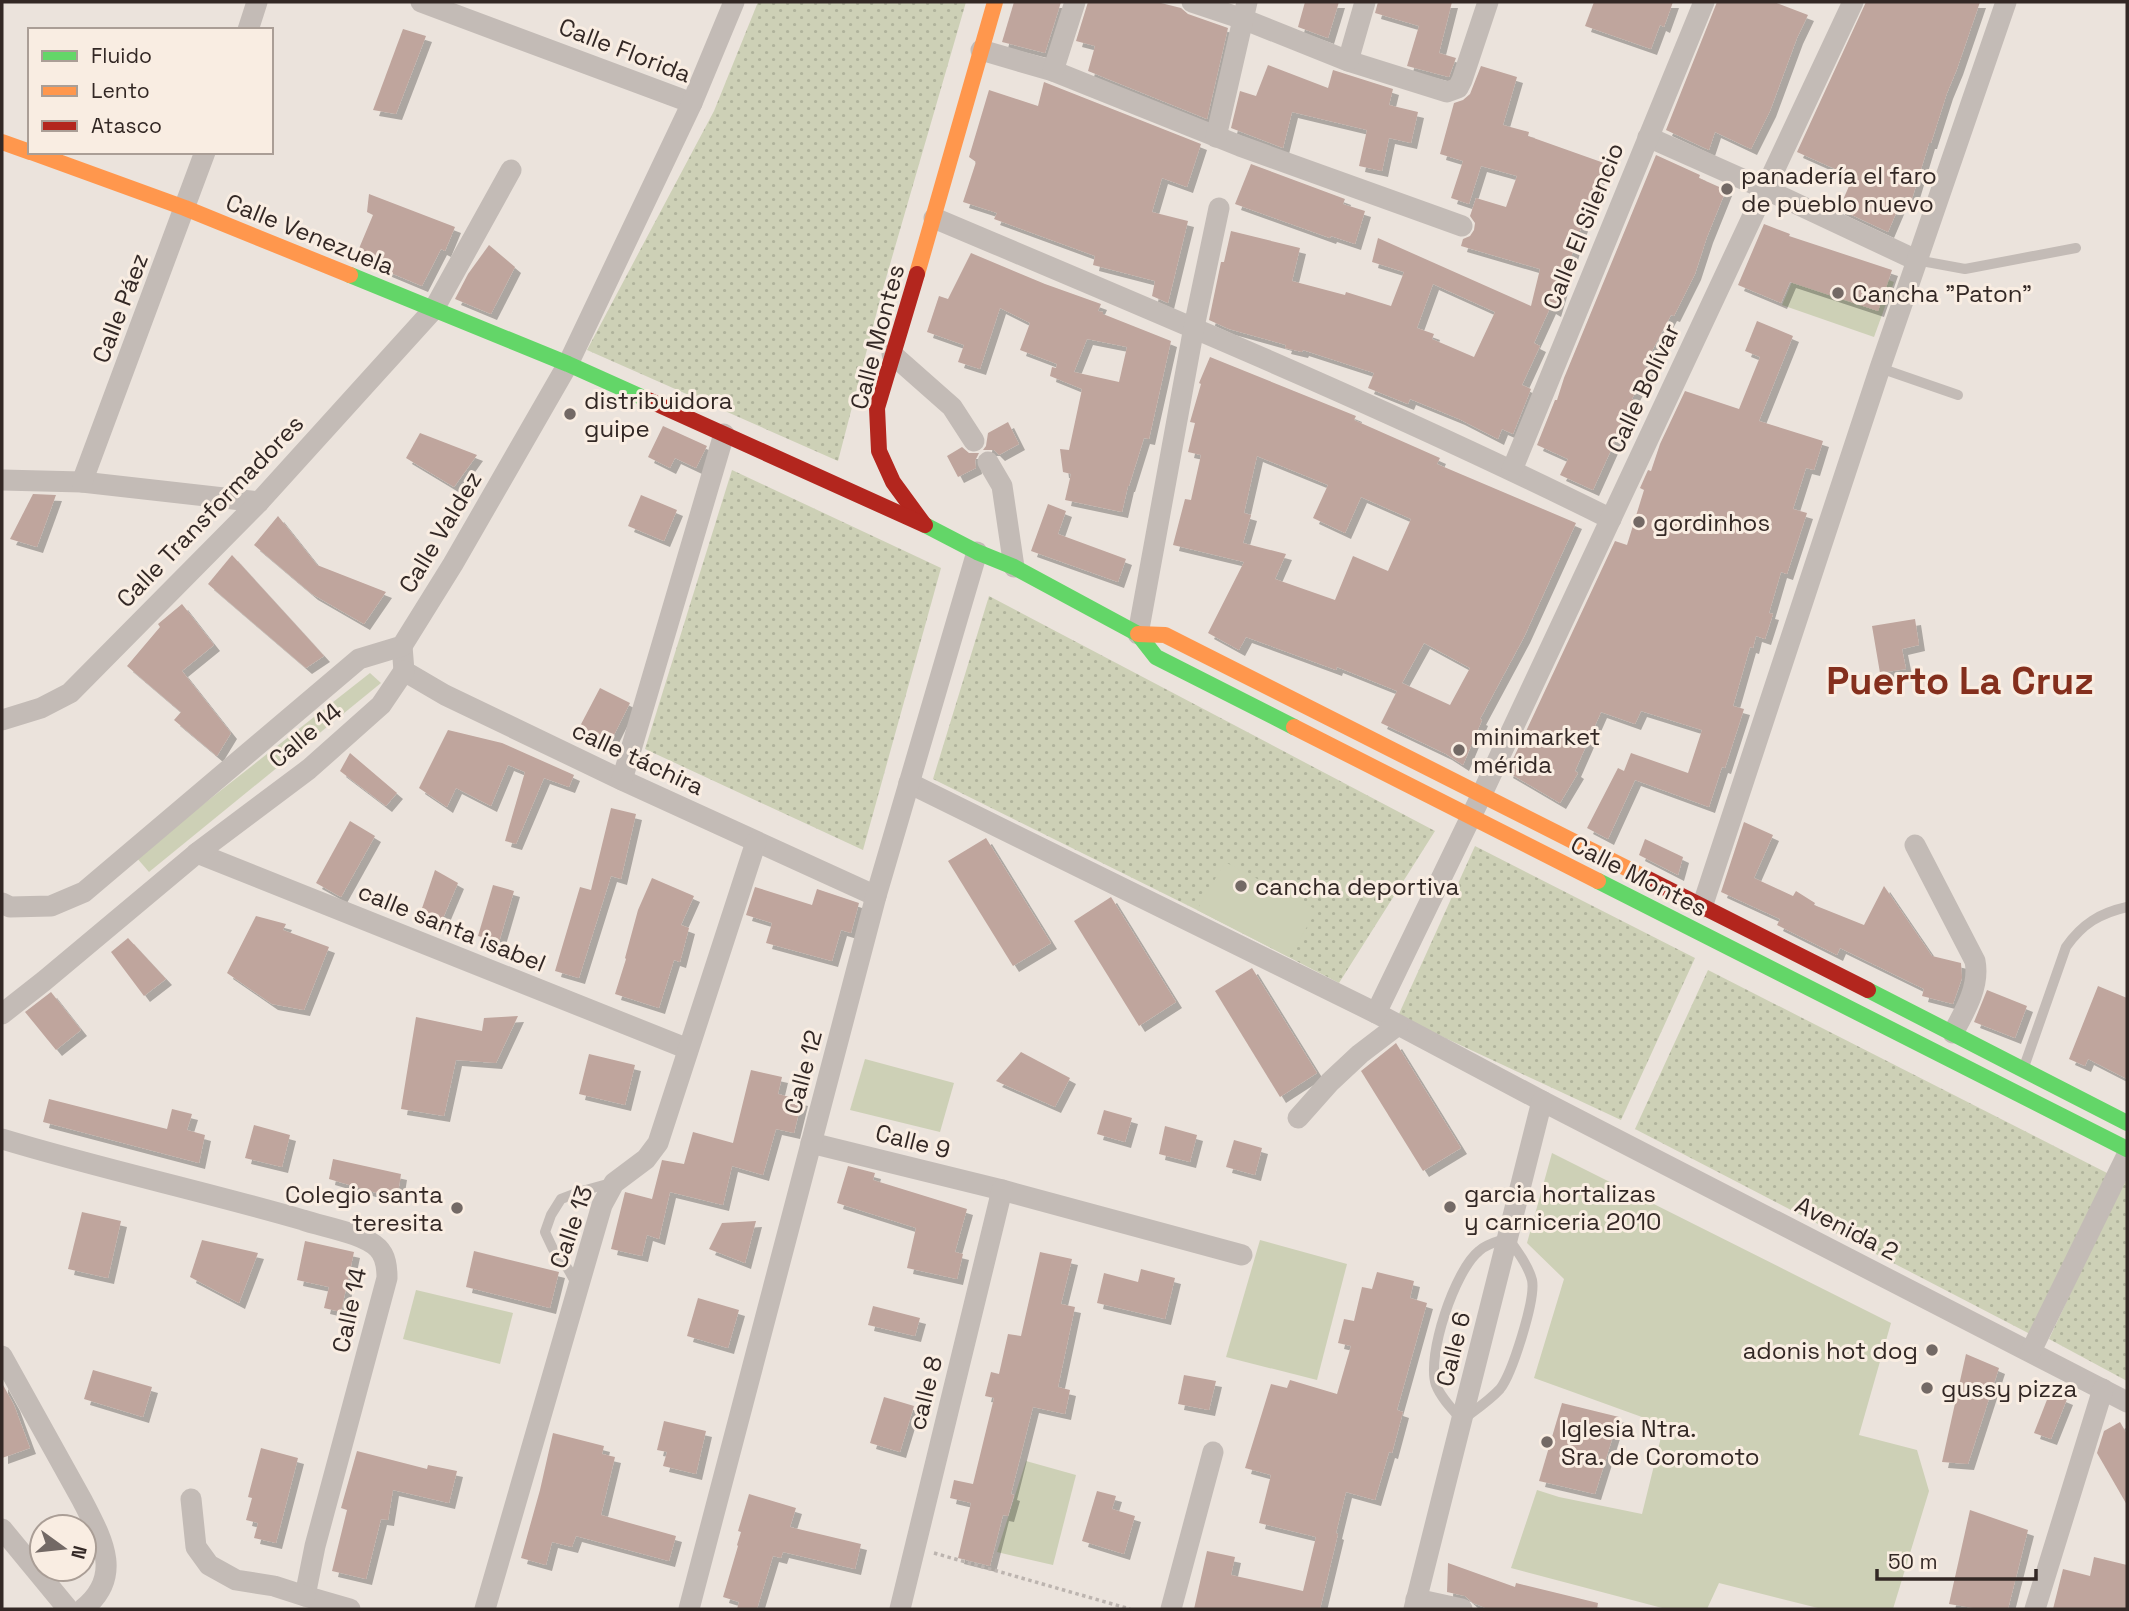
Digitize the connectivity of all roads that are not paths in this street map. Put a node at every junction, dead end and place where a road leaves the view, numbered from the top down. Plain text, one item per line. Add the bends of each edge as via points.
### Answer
1 (257, 2) edge
2 (421, 2) edge
3 (734, 2) edge
4 (995, 2) edge
5 (1074, 2) edge
6 (1192, 2) edge
7 (1365, 2) edge
8 (1704, 2) edge
9 (1853, 2) edge
10 (2006, 2) edge
11 (1484, 3) edge
12 (1245, 10) edge
13 (249, 28) edge
14 (982, 50) junction
15 (1348, 61) junction
16 (1053, 71) junction
17 (692, 103) junction
18 (1216, 137) junction
19 (1648, 137) junction
20 (2, 142) edge
21 (28, 151) edge
22 (36, 154) edge
23 (204, 154) edge
24 (511, 170) dead end
25 (1765, 189) junction
26 (185, 208) junction
27 (1219, 208) dead end
28 (934, 218) junction
29 (1462, 226) dead end
30 (2076, 248) dead end
31 (1916, 260) junction
32 (434, 309) junction
33 (1194, 327) junction
34 (892, 354) junction
35 (568, 364) junction
36 (1880, 368) junction
37 (1958, 395) dead end
38 (724, 434) junction
39 (974, 441) dead end
40 (988, 462) dead end
41 (1511, 470) junction
42 (2, 481) edge
43 (82, 482) junction
44 (259, 502) junction
45 (1611, 519) junction
46 (923, 524) junction
47 (977, 552) junction
48 (1014, 567) junction
49 (1138, 634) junction
50 (401, 646) junction
51 (404, 671) junction
52 (2, 720) edge
53 (622, 780) junction
54 (909, 783) junction
55 (1481, 796) junction
56 (1471, 816) junction
57 (756, 842) junction
58 (1915, 845) dead end
59 (197, 853) junction
60 (876, 896) junction
61 (2, 903) edge
62 (1702, 907) junction
63 (2127, 907) edge
64 (1376, 1013) junction
65 (2, 1014) edge
66 (1398, 1025) junction
67 (1953, 1032) junction
68 (688, 1049) junction
69 (2023, 1069) junction
70 (1542, 1101) junction
71 (1298, 1118) dead end
72 (2127, 1123) edge
73 (2, 1139) edge
74 (811, 1143) junction
75 (2127, 1149) edge
76 (2127, 1155) edge
77 (614, 1183) junction
78 (1002, 1190) junction
79 (1508, 1238) junction
80 (1242, 1255) dead end
81 (578, 1287) junction
82 (2031, 1351) junction
83 (2, 1356) edge
84 (2103, 1389) junction
85 (2127, 1402) edge
86 (1462, 1420) junction
87 (1213, 1452) dead end
88 (191, 1499) dead end
89 (2, 1529) edge
90 (305, 1596) junction
91 (1415, 1604) edge
92 (68, 1609) edge
93 (83, 1609) edge
94 (350, 1609) edge
95 (485, 1609) edge
96 (689, 1609) edge
97 (900, 1609) edge
98 (1171, 1609) edge
99 (1462, 1609) edge
100 (2035, 1609) edge

1 - 13 street
2 - 17 street, Calle Florida
3 - 17 street, Calle Valdez
4 - 14 street, Calle Montes
5 - 16 street
6 - 12 street
7 - 15 street
8 - 19 street, Calle El Silencio
9 - 25 street, Calle Bolívar
10 - 31 street
11 - 15 street via 1462,80 1453,91
12 - 15 street
12 - 18 street
14 - 16 street
14 - 28 street, Calle Montes
16 - 18 street
17 - 35 street, Calle Valdez
18 - 29 street
19 - 25 street
19 - 41 street, Calle El Silencio
20 - 21 street, Calle Venezuela
22 - 26 street, Calle Venezuela
23 - 26 street, Calle Páez
24 - 32 street, Calle Transformadores
25 - 31 street
25 - 45 street, Calle Bolívar
26 - 32 street, Calle Venezuela
26 - 43 street, Calle Páez
27 - 33 street
28 - 33 street
28 - 34 street, Calle Montes
30 - 31 lane via 1965,269
31 - 36 street
32 - 35 street, Calle Venezuela
32 - 44 street, Calle Transformadores
33 - 41 street
33 - 49 street
34 - 39 street via 952,407
34 - 46 street, Calle Montes via 877,408 879,451 893,482
35 - 38 street, Calle Venezuela
35 - 50 street, Calle Valdez
36 - 37 lane
36 - 62 street
38 - 46 street, Calle Venezuela
38 - 53 street
40 - 48 street via 1002,486
41 - 45 street
42 - 43 street
43 - 44 street
44 - 52 street, Calle Transformadores via 70,693
45 - 55 street, Calle Bolívar
46 - 47 street, Calle Montes
47 - 48 street, Calle Montes
47 - 54 street, Calle 12
48 - 49 street, Calle Montes
49 - 55 street, Calle Montes via 1165,635
49 - 56 street, Calle Montes via 1156,657
50 - 51 street
50 - 61 street via 359,659 84,892 51,906
51 - 53 street, calle táchira
51 - 59 street, Calle 14 via 380,705 309,769
53 - 57 street, calle táchira
54 - 60 street, Calle 12
54 - 64 street, Avenida 2
55 - 56 street, Calle Bolívar
55 - 62 street, Calle Montes
56 - 64 street, Calle Bolívar
56 - 75 street, Calle Montes
57 - 60 street, calle táchira
57 - 68 street, Calle 13
58 - 67 street via 1978,973
59 - 65 street, Calle 14
59 - 68 street, calle santa isabel
60 - 74 street, Calle 12
62 - 67 street, Calle Montes
63 - 69 lane via 2089,921 2073,936
64 - 66 street, Avenida 2
66 - 70 street, Avenida 2
66 - 71 street via 1360,1054
67 - 69 street, Calle Montes
68 - 77 street, Calle 13 via 658,1143 646,1159
69 - 72 street, Calle Montes
70 - 79 street, Calle 6
70 - 82 street, Avenida 2
73 - 90 street, Calle 14 via 247,1204 359,1237 378,1248 387,1264 387,1278
74 - 78 street, Calle 9
74 - 96 street, Calle 12
76 - 82 street
77 - 81 street, Calle 13 via 602,1205
77 - 81 lane via 561,1199 545,1232
78 - 80 street, Calle 9
78 - 97 street, calle 8
79 - 86 street, Calle 6
79 - 86 lane via 1533,1283 1529,1309 1510,1374 1501,1388
79 - 86 lane via 1479,1250 1462,1271 1451,1294 1433,1364 1436,1385
81 - 95 street, Calle 13
82 - 84 street, Avenida 2
83 - 93 street via 93,1522 107,1560 101,1590
84 - 85 street, Avenida 2
84 - 100 street
86 - 91 street, Calle 6
87 - 98 street
88 - 90 street via 196,1547 209,1565 236,1580
89 - 92 street
90 - 94 street
91 - 99 street

